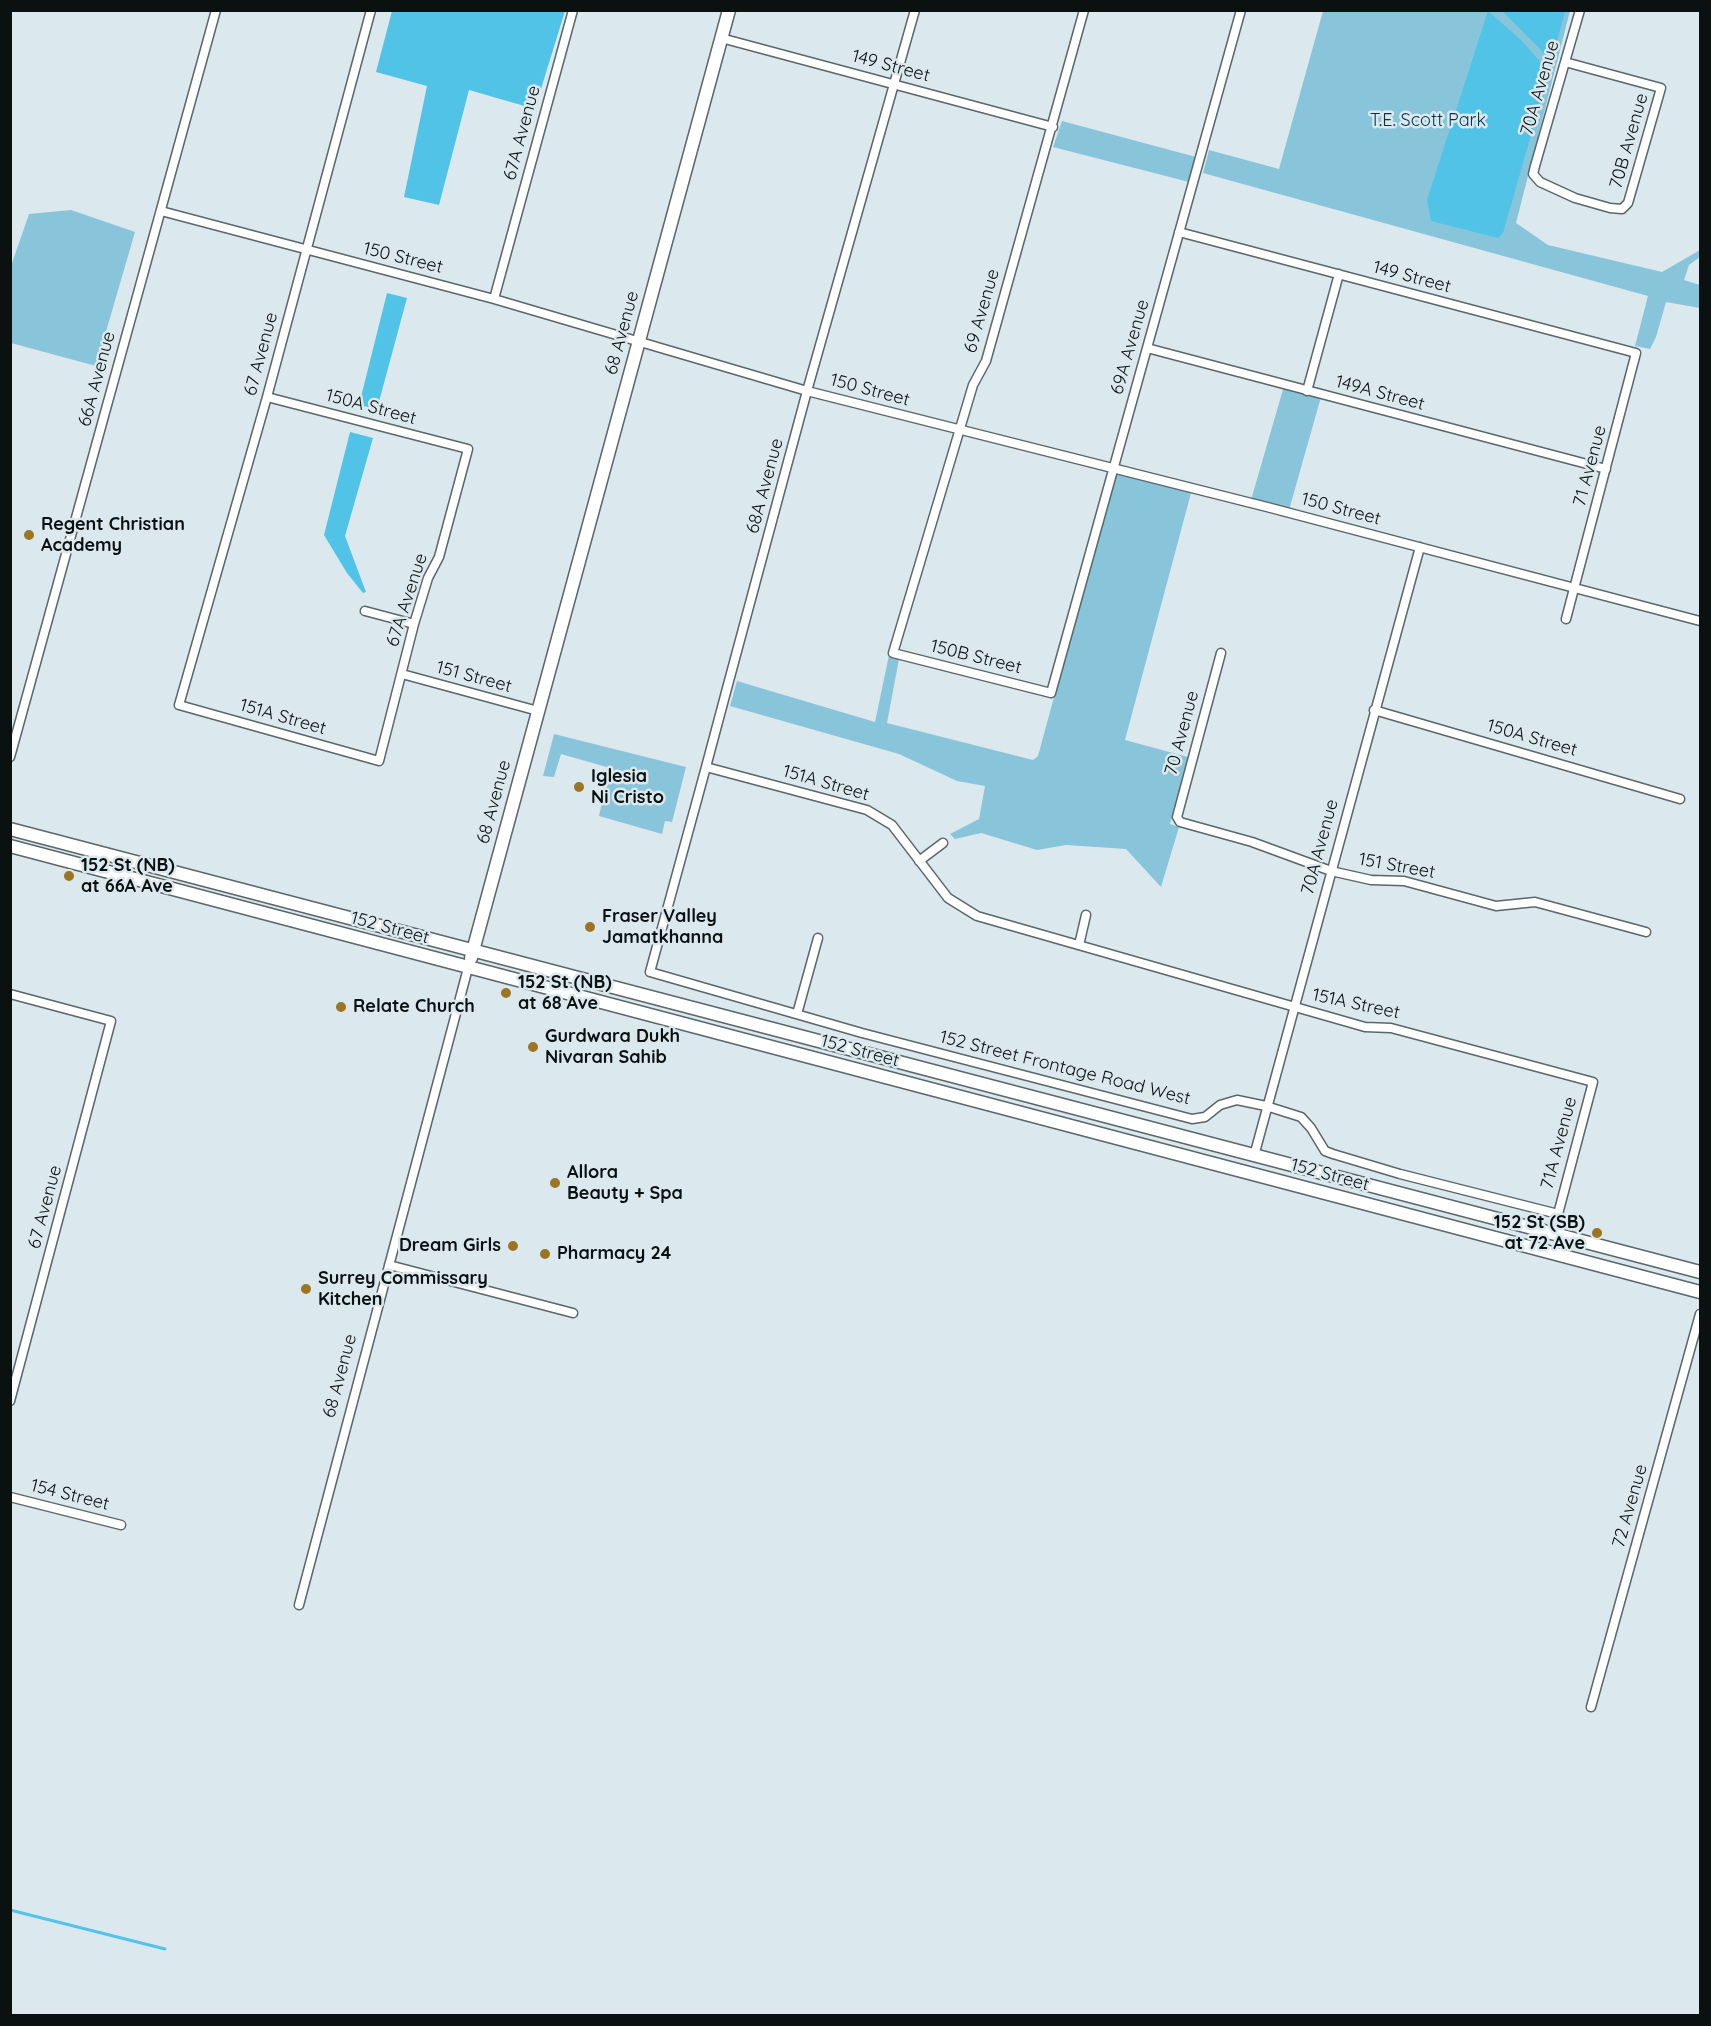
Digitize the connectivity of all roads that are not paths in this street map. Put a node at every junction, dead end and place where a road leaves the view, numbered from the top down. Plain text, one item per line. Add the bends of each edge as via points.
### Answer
1 (216, 10) edge
2 (371, 10) edge
3 (573, 10) edge
4 (729, 10) edge
5 (915, 10) edge
6 (1084, 10) edge
7 (1241, 10) edge
8 (1580, 10) edge
9 (721, 38) junction
10 (1565, 62) junction
11 (894, 84) junction
12 (1053, 127) junction
13 (1628, 203) joint
14 (161, 211) junction
15 (1179, 232) junction
16 (305, 250) junction
17 (1339, 274) junction
18 (494, 299) junction
19 (638, 341) junction
20 (1147, 348) junction
21 (1636, 353) joint
22 (807, 391) junction
23 (1307, 391) junction
24 (267, 397) junction
25 (959, 430) junction
26 (468, 449) joint
27 (1113, 468) junction
28 (1606, 469) junction
29 (1420, 547) junction
30 (1575, 588) junction
31 (366, 611) dead end
32 (1566, 619) dead end
33 (1701, 621) edge
34 (414, 624) junction
35 (892, 653) joint
36 (1221, 653) dead end
37 (402, 674) junction
38 (1052, 693) joint
39 (179, 705) joint
40 (1374, 710) junction
41 (538, 711) junction
42 (10, 757) edge
43 (379, 761) joint
44 (706, 767) junction
45 (1680, 799) dead end
46 (1180, 822) joint
47 (10, 829) edge
48 (943, 843) dead end
49 (10, 846) edge
50 (919, 861) junction
51 (1330, 871) junction
52 (1086, 915) dead end
53 (1646, 932) dead end
54 (818, 938) dead end
55 (1078, 945) junction
56 (473, 951) junction
57 (468, 968) junction
58 (650, 972) joint
59 (10, 994) edge
60 (1293, 1007) junction
61 (797, 1014) junction
62 (1593, 1082) joint
63 (1266, 1106) junction
64 (1171, 1151) junction
65 (1254, 1156) junction
66 (1558, 1214) joint
67 (389, 1265) junction
68 (1701, 1272) edge
69 (1701, 1292) edge
70 (573, 1313) dead end
71 (1701, 1314) edge
72 (10, 1401) edge
73 (10, 1497) edge
74 (121, 1525) dead end
75 (298, 1605) dead end
76 (1590, 1707) dead end

1 - 14 street, 66A Avenue
2 - 16 street, 67 Avenue
3 - 18 street, 67A Avenue
4 - 9 main road, 68 Avenue
5 - 11 street, 68A Avenue
6 - 12 street, 69 Avenue
7 - 15 street, 69A Avenue
8 - 10 street, 70A Avenue
9 - 11 street, 149 Street
9 - 19 main road, 68 Avenue
10 - 13 street, 70B Avenue via 1661,88
10 - 13 street, 70A Avenue via 1533,174 1540,182 1575,198 1610,208 1622,209
11 - 12 street, 149 Street
11 - 22 street, 68A Avenue
12 - 25 street, 69 Avenue via 986,362 973,385
14 - 16 street, 150 Street
14 - 42 street, 66A Avenue
15 - 17 street, 149 Street
15 - 20 street, 69A Avenue
16 - 18 street, 150 Street
16 - 24 street, 67 Avenue
17 - 21 street, 149 Street
17 - 23 street
18 - 19 street, 150 Street
19 - 22 street, 150 Street
19 - 41 main road, 68 Avenue
20 - 23 street, 149A Street
20 - 27 street, 69A Avenue
21 - 28 street, 71 Avenue
22 - 25 street, 150 Street
22 - 44 street, 68A Avenue
23 - 28 street, 149A Street
24 - 26 street, 150A Street
24 - 39 street, 67 Avenue
25 - 27 street, 150 Street
25 - 35 street, 69 Avenue
26 - 34 street, 67A Avenue via 439,557
27 - 29 street, 150 Street
27 - 38 street, 69A Avenue
28 - 30 street, 71 Avenue
29 - 30 street, 150 Street
29 - 40 street, 70A Avenue
30 - 32 street
30 - 33 street, 150 Street
31 - 34 street
34 - 37 street, 67A Avenue
35 - 38 street, 150B Street
36 - 46 street, 70 Avenue via 1177,817
37 - 41 street, 151 Street
37 - 43 street, 67A Avenue
39 - 43 street, 151A Street
40 - 45 street, 150A Street
40 - 51 street, 70A Avenue
41 - 56 main road, 68 Avenue
44 - 50 street, 151A Street via 867,810 891,825
44 - 58 street, 68A Avenue
46 - 51 street, 151 Street via 1252,842
47 - 56 main road, 152 Street
48 - 50 street
49 - 57 main road, 152 Street
50 - 55 street, 151A Street via 948,898 978,916
51 - 53 street, 151 Street via 1371,880 1404,881 1496,906 1535,902
51 - 60 street, 70A Avenue
52 - 55 street
54 - 61 street
55 - 60 street, 151A Street
56 - 57 main road, 68 Avenue
56 - 65 main road, 152 Street
57 - 64 main road, 152 Street
57 - 67 street, 68 Avenue
58 - 61 street, 152 Street Frontage Road West
59 - 72 street, 67 Avenue via 111,1022
60 - 62 street, 151A Street via 1365,1027 1391,1028
60 - 63 street, 70A Avenue
61 - 63 street, 152 Street Frontage Road West via 1192,1119 1205,1117 1220,1105 1237,1100
62 - 66 street, 71A Avenue
63 - 65 street, 70A Avenue
63 - 66 street, 152 Street Frontage Road West via 1301,1117 1325,1151 1333,1154
64 - 65 main road via 1244,1160
64 - 69 main road, 152 Street
65 - 68 main road, 152 Street
67 - 70 street
67 - 75 street, 68 Avenue
71 - 76 street, 72 Avenue
73 - 74 street, 154 Street

